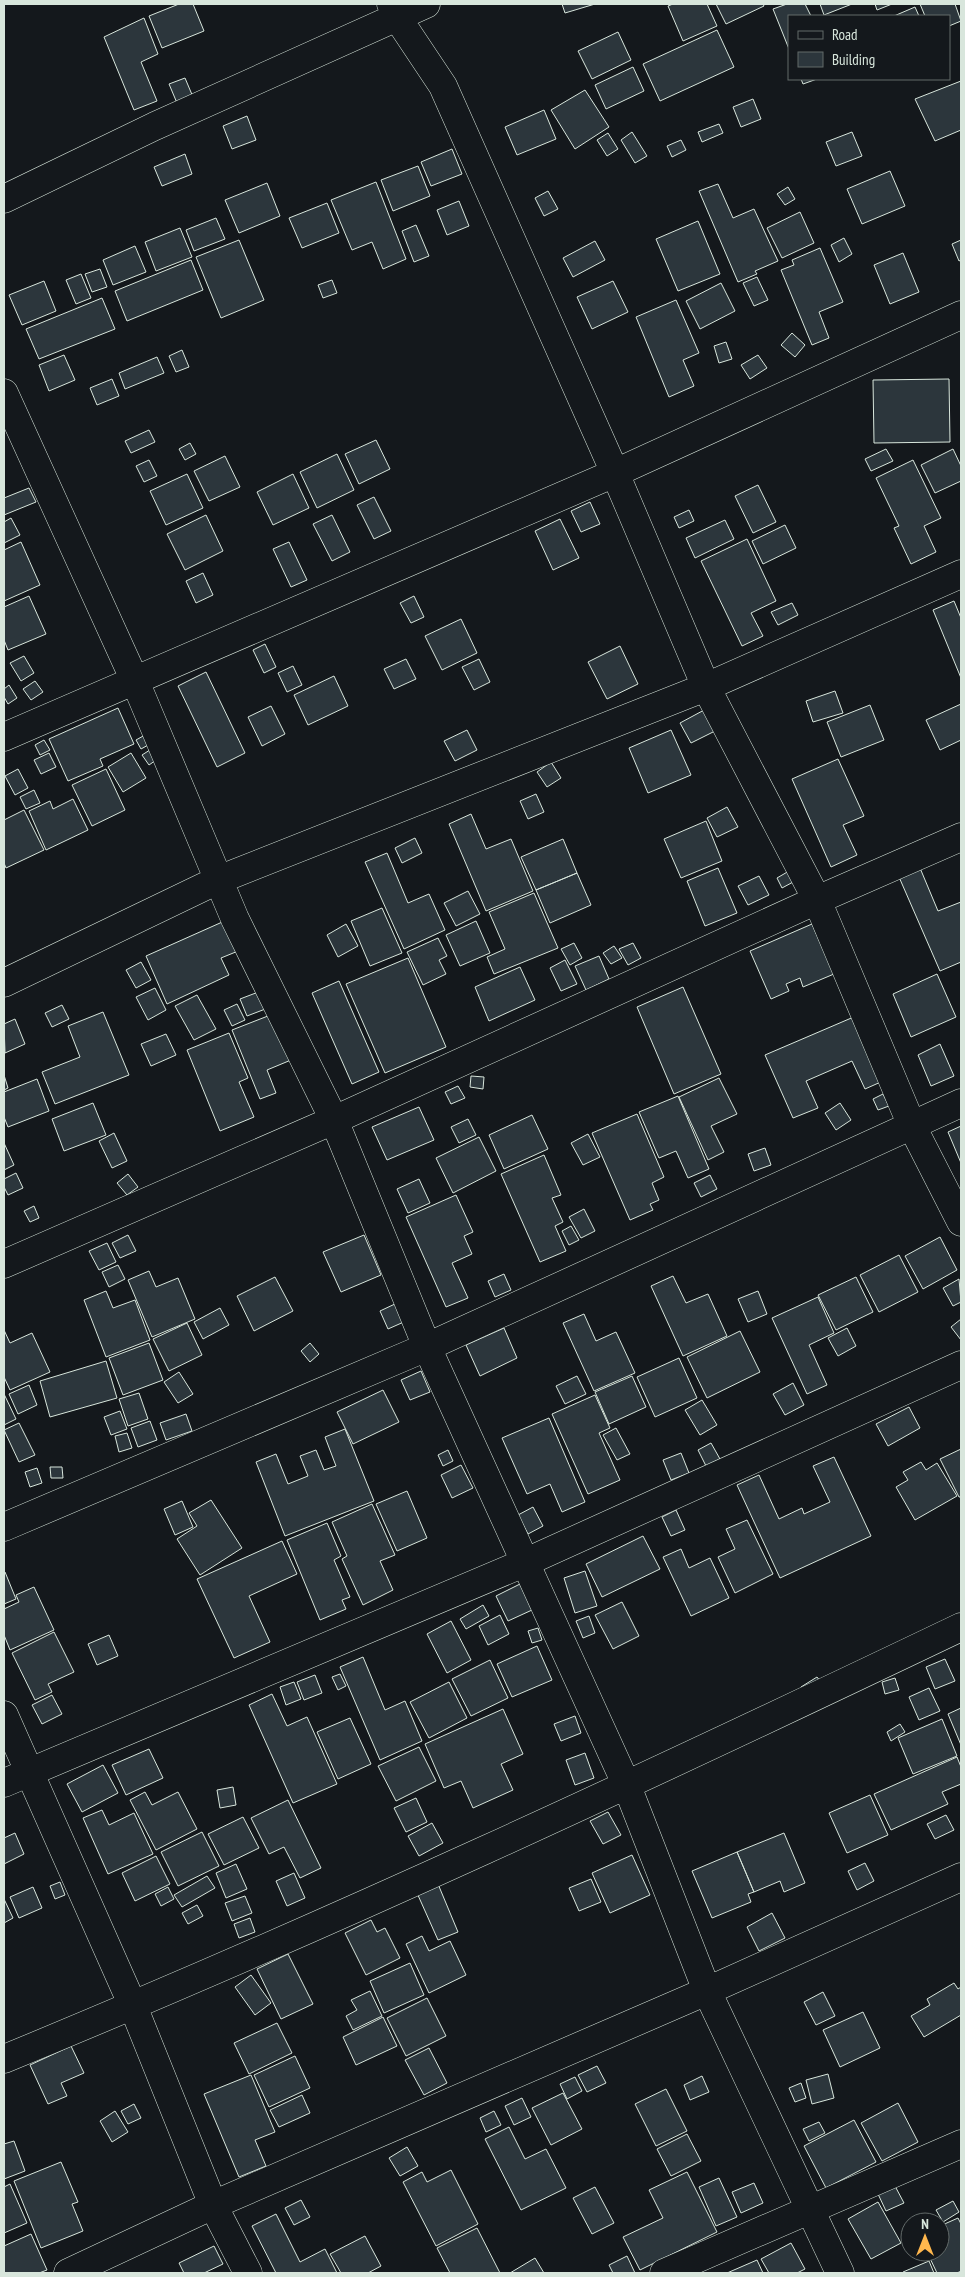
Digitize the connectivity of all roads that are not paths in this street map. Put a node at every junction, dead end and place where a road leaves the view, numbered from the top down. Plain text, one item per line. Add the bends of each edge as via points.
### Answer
1 (426, 4) edge
2 (394, 10) edge
3 (4, 200) edge
4 (961, 315) edge
5 (4, 393) edge
6 (615, 473) junction
7 (961, 574) edge
8 (135, 681) junction
9 (706, 687) junction
10 (4, 737) edge
11 (961, 837) edge
12 (218, 880) junction
13 (817, 900) junction
14 (4, 983) edge
15 (961, 1103) edge
16 (334, 1120) junction
17 (912, 1126) junction
18 (961, 1222) edge
19 (4, 1264) edge
20 (427, 1347) junction
21 (961, 1365) edge
22 (4, 1527) edge
23 (524, 1563) junction
24 (961, 1627) edge
25 (4, 1715) edge
26 (29, 1772) junction
27 (4, 1783) edge
28 (627, 1786) junction
29 (961, 1877) edge
30 (707, 1991) junction
31 (133, 2006) junction
32 (4, 2058) edge
33 (961, 2144) edge
34 (213, 2205) junction
35 (809, 2210) junction
36 (68, 2273) edge
37 (248, 2273) edge
38 (664, 2273) edge
39 (840, 2273) edge

1 - 2 street
2 - 3 street
2 - 6 street via 443,86
4 - 6 street
5 - 8 street
6 - 8 street
6 - 9 street
7 - 9 street
8 - 10 street
8 - 12 street
9 - 12 street
9 - 13 street
11 - 13 street
12 - 14 street
12 - 16 street
13 - 16 street
13 - 17 street
15 - 17 street
16 - 19 street
16 - 20 street
17 - 18 street
17 - 20 street
20 - 22 street
20 - 23 street
21 - 23 street
23 - 26 street
23 - 28 street
24 - 28 street
25 - 26 street
26 - 27 street
26 - 31 street
28 - 30 street
28 - 31 street
29 - 30 street
30 - 34 street
30 - 35 street
31 - 32 street
31 - 34 street
33 - 35 street
34 - 36 street
34 - 37 street
35 - 38 street
35 - 39 street

